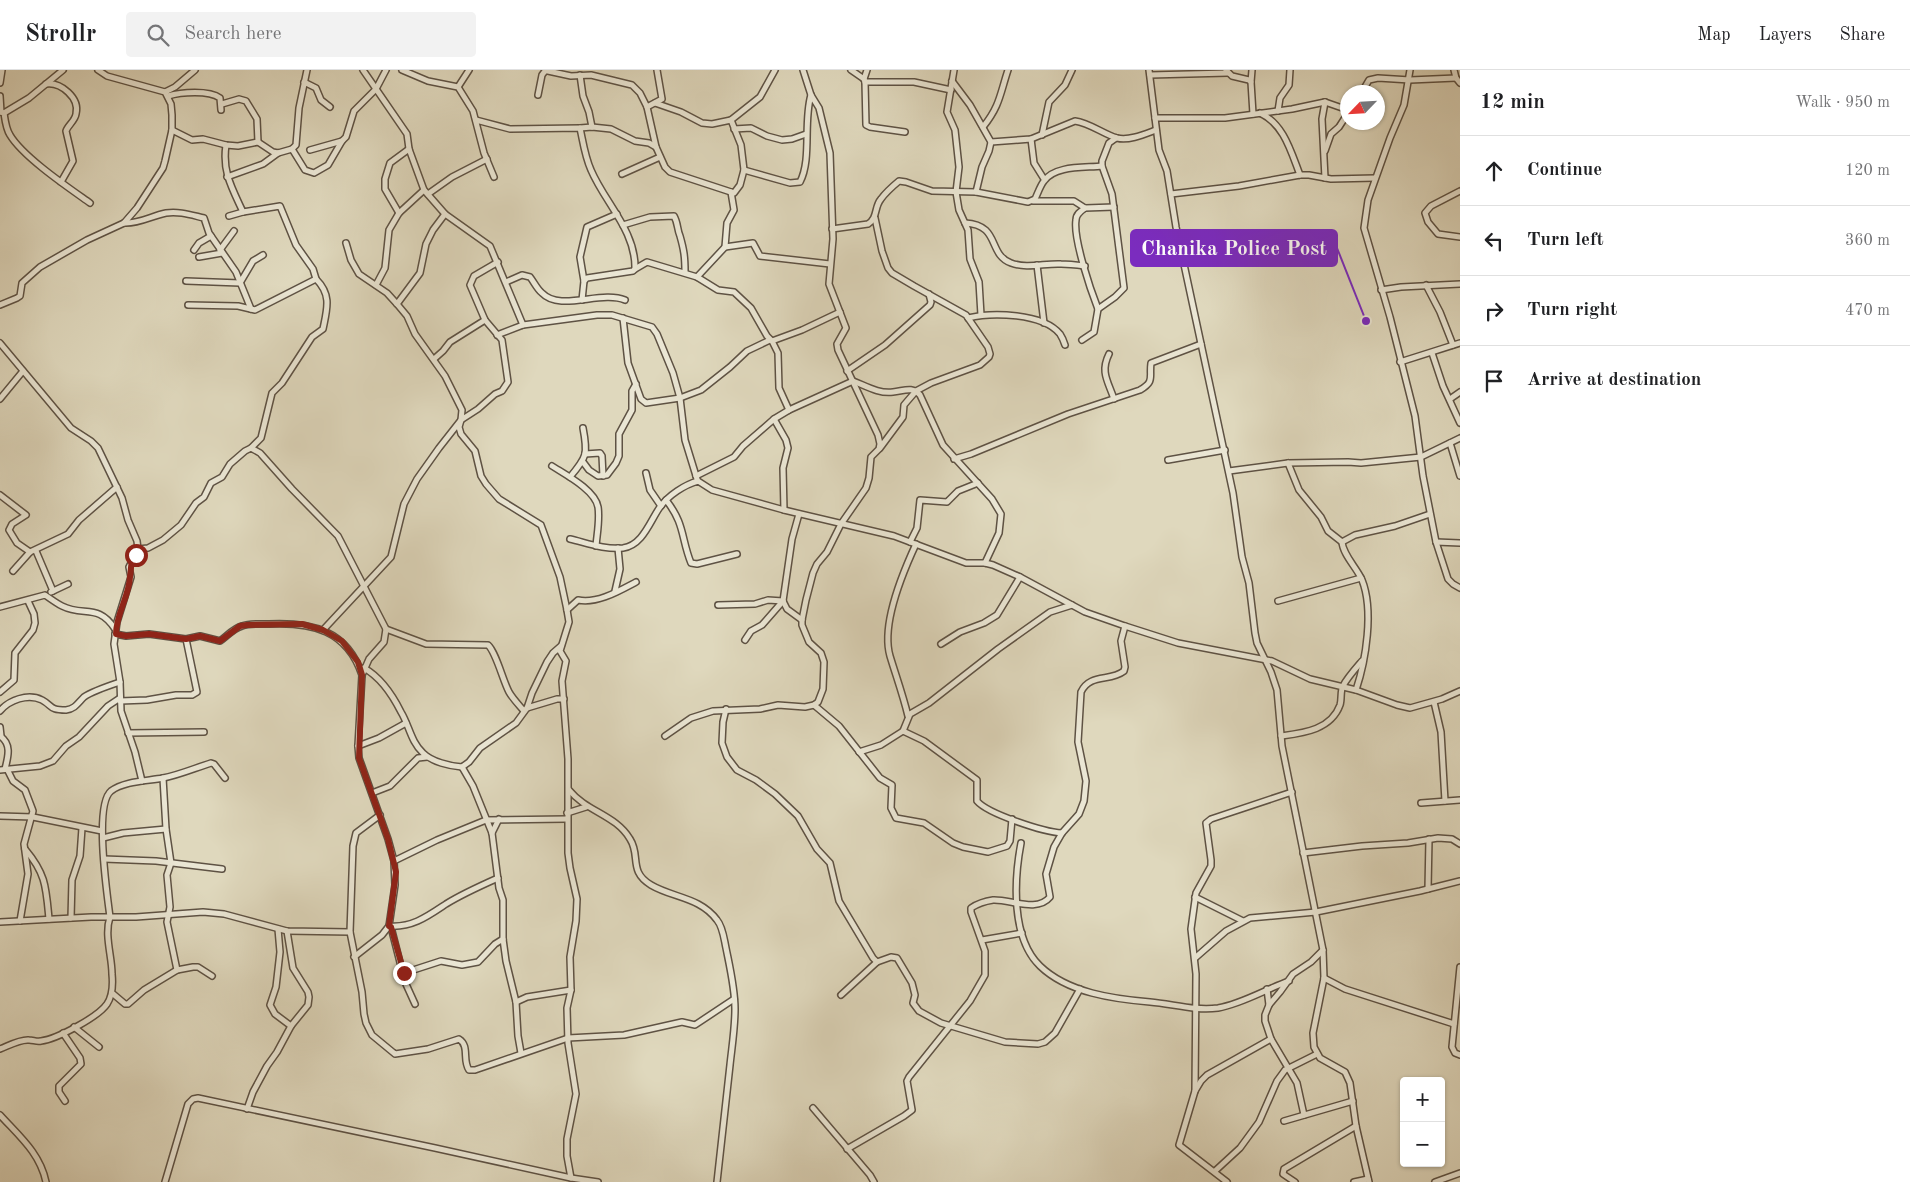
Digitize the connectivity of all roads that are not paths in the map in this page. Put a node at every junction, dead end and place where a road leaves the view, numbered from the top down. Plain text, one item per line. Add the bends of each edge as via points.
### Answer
1 (2, 70) edge
2 (64, 70) edge
3 (98, 70) edge
4 (195, 70) edge
5 (307, 70) edge
6 (362, 70) edge
7 (386, 70) edge
8 (402, 70) edge
9 (469, 70) edge
10 (657, 70) edge
11 (775, 70) edge
12 (803, 70) edge
13 (851, 70) edge
14 (867, 70) edge
15 (954, 70) edge
16 (1008, 70) edge
17 (1072, 70) edge
18 (1252, 70) edge
19 (1290, 70) edge
20 (1410, 70) edge
21 (1454, 70) edge
22 (1149, 72) edge
23 (1227, 72) edge
24 (582, 73) edge
25 (865, 80) junction
26 (952, 80) junction
27 (1410, 80) junction
28 (1458, 80) edge
29 (304, 82) junction
30 (1251, 82) junction
31 (0, 83) edge
32 (46, 84) junction
33 (1366, 85) edge
34 (458, 87) junction
35 (376, 89) junction
36 (950, 90) junction
37 (166, 94) junction
38 (538, 95) dead end
39 (811, 95) junction
40 (0, 96) edge
41 (1325, 102) junction
42 (656, 103) junction
43 (330, 107) dead end
44 (647, 107) junction
45 (1340, 109) edge
46 (1278, 111) junction
47 (2, 112) edge
48 (1257, 113) junction
49 (1155, 118) junction
50 (476, 120) junction
51 (731, 120) junction
52 (592, 127) junction
53 (983, 127) junction
54 (1340, 127) edge
55 (580, 128) junction
56 (734, 128) junction
57 (172, 130) junction
58 (1156, 130) junction
59 (906, 132) dead end
60 (806, 134) junction
61 (1042, 135) junction
62 (1116, 138) junction
63 (1031, 139) junction
64 (342, 140) junction
65 (258, 142) junction
66 (991, 142) junction
67 (226, 145) junction
68 (656, 147) junction
69 (292, 149) junction
70 (409, 149) junction
71 (310, 150) dead end
72 (278, 153) junction
73 (1323, 154) junction
74 (660, 157) junction
75 (487, 159) junction
76 (1102, 166) junction
77 (744, 170) junction
78 (622, 174) dead end
79 (1300, 175) junction
80 (227, 177) junction
81 (494, 177) dead end
82 (1325, 178) junction
83 (1375, 178) junction
84 (1044, 180) junction
85 (61, 182) junction
86 (1460, 191) edge
87 (426, 192) junction
88 (731, 192) junction
89 (956, 192) junction
90 (976, 192) junction
91 (1171, 194) junction
92 (1033, 201) junction
93 (90, 203) dead end
94 (1114, 207) junction
95 (1085, 208) junction
96 (243, 212) junction
97 (399, 214) junction
98 (445, 214) junction
99 (617, 214) junction
100 (229, 216) dead end
101 (875, 218) junction
102 (124, 223) junction
103 (965, 223) junction
104 (623, 225) junction
105 (832, 229) junction
106 (234, 231) dead end
107 (211, 236) junction
108 (1460, 237) edge
109 (346, 243) dead end
110 (725, 247) junction
111 (194, 250) dead end
112 (221, 252) junction
113 (263, 255) dead end
114 (200, 257) dead end
115 (498, 262) junction
116 (830, 264) junction
117 (1037, 265) junction
118 (1085, 266) junction
119 (635, 269) junction
120 (685, 272) junction
121 (697, 277) junction
122 (316, 279) junction
123 (186, 281) dead end
124 (584, 281) junction
125 (506, 282) junction
126 (240, 283) junction
127 (1460, 284) edge
128 (376, 285) junction
129 (1426, 286) junction
130 (1382, 290) junction
131 (929, 294) junction
132 (582, 300) junction
133 (625, 300) dead end
134 (397, 304) junction
135 (0, 305) edge
136 (188, 305) dead end
137 (251, 309) junction
138 (1098, 309) junction
139 (840, 312) junction
140 (981, 315) junction
141 (622, 318) junction
142 (968, 318) junction
143 (485, 320) junction
144 (1044, 322) junction
145 (523, 325) junction
146 (497, 336) junction
147 (772, 340) junction
148 (1082, 340) dead end
149 (0, 343) edge
150 (1201, 344) junction
151 (1460, 344) edge
152 (1065, 345) dead end
153 (1453, 345) junction
154 (1432, 353) junction
155 (1109, 354) dead end
156 (434, 359) junction
157 (1400, 362) junction
158 (23, 371) junction
159 (847, 371) junction
160 (854, 381) junction
161 (636, 384) junction
162 (916, 391) junction
163 (1460, 392) edge
164 (680, 398) junction
165 (0, 399) edge
166 (1114, 399) junction
167 (1450, 399) junction
168 (789, 410) junction
169 (461, 420) junction
170 (774, 420) junction
171 (1460, 423) edge
172 (583, 428) dead end
173 (1460, 438) edge
174 (1450, 443) junction
175 (252, 448) junction
176 (879, 449) junction
177 (1225, 450) junction
178 (586, 454) junction
179 (1421, 457) junction
180 (954, 459) junction
181 (1168, 460) dead end
182 (583, 462) junction
183 (1288, 464) junction
184 (552, 466) dead end
185 (1229, 471) junction
186 (646, 473) dead end
187 (603, 476) junction
188 (1460, 476) edge
189 (570, 477) junction
190 (697, 479) junction
191 (978, 483) junction
192 (116, 487) junction
193 (0, 495) edge
194 (666, 500) junction
195 (661, 506) junction
196 (784, 510) junction
197 (799, 514) junction
198 (1430, 514) junction
199 (841, 524) junction
200 (570, 539) dead end
201 (1342, 542) junction
202 (1436, 542) junction
203 (913, 543) junction
204 (1460, 543) edge
205 (596, 546) junction
206 (618, 548) junction
207 (138, 549) junction
208 (33, 552) junction
209 (737, 554) dead end
210 (985, 563) junction
211 (13, 571) dead end
212 (1020, 577) junction
213 (1361, 578) junction
214 (636, 582) dead end
215 (68, 584) dead end
216 (365, 586) junction
217 (1460, 588) edge
218 (53, 591) junction
219 (615, 591) junction
220 (43, 595) junction
221 (28, 601) junction
222 (783, 601) junction
223 (1278, 601) dead end
224 (718, 605) dead end
225 (1072, 605) junction
226 (0, 607) edge
227 (567, 610) junction
228 (802, 620) junction
229 (1125, 626) junction
230 (386, 629) junction
231 (323, 630) junction
232 (116, 632) junction
233 (186, 639) junction
234 (744, 640) dead end
235 (941, 644) dead end
236 (562, 646) junction
237 (1263, 659) junction
238 (1364, 659) junction
239 (364, 668) junction
240 (362, 675) junction
241 (120, 682) junction
242 (1342, 686) junction
243 (1356, 690) junction
244 (1460, 691) edge
245 (0, 692) edge
246 (120, 699) junction
247 (564, 699) junction
248 (1434, 702) junction
249 (814, 705) junction
250 (726, 709) junction
251 (526, 710) junction
252 (0, 711) edge
253 (908, 716) junction
254 (406, 723) junction
255 (0, 727) edge
256 (903, 731) junction
257 (204, 732) dead end
258 (128, 733) junction
259 (0, 736) edge
260 (665, 736) dead end
261 (1280, 736) junction
262 (358, 746) junction
263 (859, 752) junction
264 (428, 757) junction
265 (462, 768) junction
266 (4, 770) edge
267 (164, 778) junction
268 (225, 778) dead end
269 (142, 781) junction
270 (569, 790) junction
271 (1292, 792) junction
272 (372, 793) junction
273 (1460, 800) edge
274 (1444, 801) junction
275 (1421, 803) dead end
276 (586, 807) junction
277 (567, 813) junction
278 (380, 815) junction
279 (0, 816) edge
280 (33, 817) junction
281 (499, 819) junction
282 (567, 819) junction
283 (1012, 819) junction
284 (486, 820) junction
285 (82, 828) junction
286 (166, 829) junction
287 (102, 831) junction
288 (492, 833) junction
289 (1062, 833) junction
290 (103, 838) junction
291 (1429, 839) junction
292 (1021, 843) dead end
293 (1460, 844) edge
294 (24, 848) junction
295 (1303, 852) junction
296 (104, 859) junction
297 (394, 861) junction
298 (171, 863) junction
299 (222, 869) dead end
300 (498, 878) junction
301 (1460, 881) edge
302 (1428, 889) junction
303 (1195, 897) junction
304 (1016, 903) junction
305 (1316, 912) junction
306 (169, 914) junction
307 (110, 917) junction
308 (71, 918) junction
309 (49, 919) junction
310 (20, 921) junction
311 (1243, 921) junction
312 (0, 922) edge
313 (390, 927) junction
314 (278, 929) junction
315 (286, 931) junction
316 (350, 932) junction
317 (1022, 933) junction
318 (503, 939) junction
319 (982, 940) junction
320 (1324, 950) junction
321 (354, 957) junction
322 (1195, 958) junction
323 (877, 962) junction
324 (1460, 967) edge
325 (176, 970) junction
326 (404, 973) junction
327 (212, 976) dead end
328 (1324, 978) junction
329 (1289, 980) junction
330 (1080, 989) junction
331 (1267, 989) junction
332 (571, 990) junction
333 (112, 993) junction
334 (841, 995) dead end
335 (734, 1000) junction
336 (516, 1002) junction
337 (415, 1004) dead end
338 (1269, 1005) junction
339 (1195, 1010) junction
340 (1454, 1024) junction
341 (949, 1025) junction
342 (291, 1026) junction
343 (74, 1027) junction
344 (62, 1033) junction
345 (568, 1038) junction
346 (1271, 1039) junction
347 (99, 1047) dead end
348 (0, 1050) edge
349 (521, 1053) junction
350 (1317, 1054) junction
351 (1460, 1055) edge
352 (1289, 1067) junction
353 (1195, 1091) junction
354 (65, 1101) dead end
355 (1353, 1101) junction
356 (813, 1108) dead end
357 (247, 1109) junction
358 (0, 1115) edge
359 (1304, 1116) junction
360 (1284, 1121) dead end
361 (1356, 1126) junction
362 (847, 1149) junction
363 (1215, 1171) junction
364 (1460, 1173) edge
365 (571, 1178) junction
366 (1368, 1180) edge
367 (46, 1182) edge
368 (165, 1182) edge
369 (598, 1182) edge
370 (717, 1182) edge
371 (874, 1182) edge
372 (1227, 1182) edge
373 (1295, 1182) edge
374 (1354, 1182) edge
375 (1439, 1182) edge

1 - 31 street
2 - 32 street
3 - 37 street via 107,76
4 - 37 street
5 - 29 street
6 - 35 street
7 - 35 street
8 - 34 street via 428,81
9 - 34 street
10 - 42 street via 662,97
11 - 51 street via 760,97
12 - 39 street
13 - 25 street
14 - 25 street
15 - 26 street
16 - 53 street via 1000,101
17 - 61 street via 1065,85 1049,102
18 - 30 street
19 - 46 street via 1289,85 1280,98
20 - 27 street
21 - 28 street
22 - 23 street
22 - 49 street
23 - 30 street
24 - 38 street via 571,76 544,72
24 - 44 street via 632,85
24 - 52 street via 582,96
25 - 36 street via 914,82
25 - 59 street via 866,125
26 - 36 street
26 - 53 street
27 - 28 street
27 - 33 street via 1378,78 1369,80
27 - 83 street via 1404,105
29 - 43 street via 316,88 321,100
29 - 69 street via 296,144
30 - 48 street
32 - 47 street via 29,98
32 - 85 street via 57,84 71,96 77,107 75,118 66,131 73,161
34 - 50 street
35 - 64 street via 354,111 346,137
35 - 70 street via 407,134
36 - 89 street via 947,112 955,130 959,167
37 - 57 street via 171,104
37 - 65 street via 216,95 220,98 221,107 238,99 246,101 257,119
39 - 60 street
39 - 105 street via 820,108 830,152
40 - 47 street
41 - 45 street
41 - 46 street
41 - 73 street
42 - 44 street
42 - 51 street via 702,123
44 - 68 street
46 - 48 street
47 - 85 street via 7,131 21,149
48 - 49 street via 1221,118
48 - 79 street via 1277,125
49 - 58 street
50 - 55 street via 510,129
50 - 75 street
51 - 56 street
52 - 55 street
52 - 68 street via 611,129
53 - 66 street
54 - 73 street via 1331,134
55 - 99 street via 591,170
56 - 60 street via 751,128 782,140
56 - 77 street via 741,145
57 - 67 street via 192,140 203,139
57 - 102 street via 163,168
58 - 62 street via 1124,139
58 - 91 street
60 - 77 street via 804,175 798,183
61 - 62 street via 1075,122
61 - 63 street
62 - 76 street via 1109,143
63 - 66 street
63 - 84 street via 1034,163
64 - 69 street via 328,165 314,173 305,170
64 - 71 street
65 - 67 street
65 - 72 street
66 - 90 street
67 - 80 street
68 - 74 street
69 - 72 street
70 - 87 street
70 - 97 street via 390,163 385,179 384,188
72 - 80 street via 262,164
73 - 82 street
74 - 78 street
74 - 88 street via 670,172
75 - 81 street
75 - 87 street
76 - 84 street via 1077,166 1054,173
76 - 94 street
77 - 88 street via 737,191
79 - 82 street
79 - 91 street
80 - 96 street
82 - 83 street
83 - 130 street via 1364,228
84 - 92 street
85 - 93 street
86 - 108 street via 1431,206 1425,213 1438,234
87 - 97 street
87 - 98 street
88 - 110 street via 734,210 727,222
89 - 90 street
89 - 101 street via 932,191 899,181 880,200
89 - 103 street
90 - 92 street
91 - 150 street
92 - 95 street via 1074,201
94 - 95 street
94 - 138 street via 1124,288 1116,298
95 - 118 street via 1076,220
96 - 100 street
96 - 122 street via 280,206 296,245
97 - 128 street via 389,230 384,268
98 - 115 street via 490,246
98 - 134 street via 426,244 420,273
99 - 104 street
99 - 124 street via 588,227 580,257
101 - 105 street via 868,224
101 - 131 street via 888,268
102 - 107 street via 135,223 165,213 184,213 204,218
102 - 135 street via 40,267 22,284 20,296
103 - 117 street via 975,223 989,232 997,251 1010,263
103 - 140 street via 970,259 979,282
104 - 119 street
104 - 120 street via 650,217 674,216 684,246
105 - 116 street
106 - 112 street
107 - 111 street
107 - 112 street
109 - 128 street via 359,274
110 - 116 street via 753,243 760,256
110 - 121 street
112 - 114 street
112 - 126 street
113 - 126 street via 253,261
115 - 125 street
115 - 143 street via 471,280 470,285
116 - 139 street via 829,284
117 - 118 street
117 - 144 street
118 - 138 street
119 - 120 street via 647,262
119 - 124 street
120 - 121 street
121 - 147 street via 718,290 740,296
122 - 137 street via 255,310
122 - 175 street via 326,291 323,329 312,336 272,393 261,438
123 - 126 street
124 - 132 street
125 - 132 street via 526,275 550,299
125 - 145 street
126 - 137 street
127 - 129 street
128 - 134 street
129 - 130 street
129 - 153 street
130 - 157 street
131 - 142 street
131 - 159 street via 930,305 885,345
132 - 133 street via 616,296
134 - 156 street
136 - 137 street
138 - 148 street via 1094,332
139 - 147 street
139 - 159 street via 846,328 837,344
140 - 142 street
140 - 144 street
141 - 145 street via 597,315
141 - 161 street via 628,363
141 - 164 street via 652,327 673,373
142 - 162 street via 988,347 989,357 980,365
143 - 146 street
143 - 156 street via 450,342
144 - 152 street via 1060,334
145 - 146 street
146 - 169 street via 502,340 508,382 502,391
147 - 164 street via 746,351 701,390
147 - 168 street via 778,353 779,388
149 - 158 street
150 - 166 street via 1152,363 1152,379 1148,385
150 - 177 street
151 - 153 street
153 - 154 street
154 - 157 street
154 - 167 street
155 - 166 street via 1104,370
156 - 169 street via 462,410
157 - 179 street via 1415,416
158 - 165 street
158 - 192 street via 70,428 96,445
159 - 160 street
160 - 162 street via 885,392
160 - 168 street
160 - 176 street via 878,435
161 - 164 street via 641,399 646,402
161 - 187 street via 632,391 632,410 620,434 619,456
162 - 176 street via 904,405 903,417
162 - 180 street via 942,445
163 - 167 street
164 - 190 street via 685,440
166 - 180 street
167 - 171 street
168 - 170 street
169 - 216 street via 417,479 404,504 391,557
169 - 227 street via 461,434 475,451 486,484 499,499 541,525
170 - 190 street via 734,457
170 - 196 street via 788,448 783,468
172 - 178 street
173 - 174 street
174 - 179 street
174 - 188 street
175 - 207 street via 230,464 222,477 211,483 204,497 164,540
175 - 216 street via 338,536
176 - 199 street via 871,457 866,488
177 - 181 street
177 - 185 street
178 - 182 street
178 - 187 street via 600,453
179 - 183 street via 1362,463
179 - 198 street
180 - 191 street
182 - 187 street via 594,474
182 - 189 street
183 - 185 street
183 - 201 street via 1299,490 1328,531
184 - 189 street
185 - 237 street via 1249,583 1254,633
186 - 195 street via 650,490
189 - 205 street via 595,498 598,507
190 - 194 street
190 - 196 street via 712,490
191 - 203 street via 958,491 947,502 920,500
191 - 210 street via 1001,514 999,532
192 - 207 street
192 - 208 street via 68,534
193 - 208 street via 26,515 10,526 9,531 17,544
194 - 195 street
194 - 209 street via 683,530 691,563
195 - 206 street via 643,536 625,548
196 - 197 street
197 - 199 street
197 - 222 street
198 - 201 street via 1355,535
198 - 202 street
199 - 203 street
199 - 228 street via 813,573
200 - 205 street
201 - 213 street
202 - 204 street
202 - 217 street via 1448,579
203 - 210 street via 966,563
203 - 253 street via 892,610 889,647
205 - 206 street
206 - 219 street via 620,569
207 - 232 street via 129,567 130,577
208 - 211 street
208 - 218 street
210 - 212 street
212 - 225 street
212 - 235 street via 996,615
213 - 223 street
213 - 238 street via 1367,611
214 - 219 street
215 - 218 street
216 - 230 street
216 - 231 street
218 - 220 street
219 - 227 street via 604,599 578,600
220 - 221 street
220 - 232 street via 65,607 105,617
221 - 226 street
221 - 245 street via 35,623 15,653 14,680
222 - 224 street
222 - 228 street via 788,610
222 - 234 street via 762,626 751,631
225 - 229 street
225 - 253 street via 1041,617
227 - 236 street via 569,622
228 - 249 street via 809,642 821,653 824,662 823,689
229 - 237 street via 1178,643
229 - 289 street via 1121,641 1124,672 1095,679 1081,692 1078,742 1086,781 1084,801 1079,814
230 - 239 street via 384,642
230 - 251 street via 426,644 488,645 494,652 510,694
231 - 233 street via 294,624 247,625 240,626 220,641 200,636
231 - 240 street via 342,641 358,662
232 - 233 street via 126,636 149,634
232 - 241 street via 114,644
233 - 246 street via 195,694 147,700
236 - 247 street via 560,651 566,661 562,681
236 - 251 street via 547,662
237 - 242 street via 1310,679
237 - 261 street via 1277,690
238 - 242 street
238 - 243 street
239 - 240 street
239 - 254 street via 377,677
240 - 262 street
241 - 246 street
241 - 252 street via 87,695 70,709 51,708 41,700 23,697
242 - 243 street
242 - 261 street via 1340,705 1324,725
243 - 248 street via 1410,708
244 - 248 street
246 - 258 street
246 - 266 street via 108,706 53,761 40,766
247 - 251 street
247 - 270 street
248 - 274 street via 1441,732
249 - 250 street
249 - 263 street via 839,726
250 - 260 street via 691,718
250 - 323 street via 722,743 727,758 737,770 776,794 798,816 817,849 830,862 836,892 844,910
251 - 265 street via 516,723 480,748
253 - 256 street
254 - 262 street
254 - 264 street via 413,740
255 - 259 street
256 - 263 street via 881,745
256 - 283 street via 924,741 977,780 979,803
257 - 258 street
258 - 269 street
259 - 266 street via 7,742 8,750
261 - 271 street
262 - 272 street
263 - 283 street via 880,778 892,785 891,808 896,818 924,823 953,843 988,852 1007,846
264 - 265 street
264 - 272 street via 418,758 390,786
265 - 284 street via 470,779
266 - 280 street via 28,796
267 - 268 street via 212,763
267 - 269 street
267 - 286 street
269 - 287 street via 110,792 104,802
270 - 276 street
270 - 277 street
271 - 295 street
271 - 303 street via 1207,821 1211,866
272 - 278 street
273 - 274 street
274 - 275 street
276 - 277 street
276 - 335 street via 612,820 630,838 635,865 644,880 698,904 718,920 729,961
277 - 282 street
278 - 297 street
278 - 316 street via 356,833 352,846
279 - 280 street
280 - 285 street
280 - 294 street
281 - 282 street
281 - 284 street
281 - 288 street
282 - 332 street via 570,868 577,899 570,957
283 - 289 street
284 - 288 street
284 - 297 street
285 - 287 street
285 - 308 street via 80,856 72,880
286 - 290 street
286 - 298 street
287 - 290 street
288 - 300 street
289 - 304 street via 1046,874 1050,897 1038,904
290 - 296 street
291 - 293 street via 1444,838
291 - 295 street
291 - 302 street
292 - 304 street via 1016,870
294 - 309 street via 38,864 44,879
294 - 310 street via 28,874
295 - 305 street
296 - 298 street
296 - 307 street
297 - 313 street
298 - 299 street
298 - 306 street via 167,875
300 - 313 street via 419,921
300 - 318 street via 503,900
301 - 302 street
302 - 305 street
303 - 311 street
303 - 322 street via 1191,930
304 - 317 street
304 - 319 street via 993,900 971,908
305 - 311 street
305 - 320 street
306 - 307 street
306 - 314 street via 213,912
306 - 325 street via 167,922
307 - 308 street
307 - 333 street via 107,927
308 - 309 street
309 - 310 street
310 - 312 street
311 - 322 street
313 - 321 street
313 - 326 street
314 - 315 street
314 - 342 street via 280,952 270,1005 273,1012
315 - 316 street
315 - 342 street via 293,968 310,997 305,1010
316 - 321 street
317 - 319 street
317 - 330 street via 1040,966 1061,981
318 - 326 street via 478,962 462,965 441,961
318 - 336 street
319 - 341 street via 985,975 970,1001
320 - 328 street
320 - 329 street
321 - 349 street via 366,1023 372,1035 396,1054 428,1049 459,1039 466,1048 466,1066 475,1070
322 - 339 street
323 - 334 street
323 - 341 street via 897,958 912,983 913,1003 919,1011
324 - 340 street
325 - 327 street via 198,967
325 - 333 street via 128,1004
326 - 337 street
328 - 340 street
328 - 350 street via 1313,1033
329 - 331 street
329 - 338 street
330 - 339 street
330 - 341 street via 1055,1033 1038,1044 1005,1042
331 - 338 street
331 - 339 street via 1236,1003
332 - 336 street via 527,997
332 - 345 street via 567,1008
333 - 343 street via 107,1005
335 - 345 street via 695,1025 682,1022 624,1035
335 - 370 street via 733,1042
336 - 349 street
338 - 346 street via 1266,1021
339 - 353 street
340 - 351 street via 1452,1046
341 - 362 street via 908,1079 910,1112
342 - 357 street via 253,1092
343 - 344 street
343 - 347 street
344 - 348 street via 40,1042 27,1040
344 - 354 street via 82,1064 59,1086
345 - 349 street
345 - 365 street via 576,1094 567,1139
346 - 352 street
346 - 353 street via 1207,1075
350 - 352 street
350 - 355 street via 1345,1072
352 - 359 street
352 - 363 street via 1277,1081 1256,1127 1240,1148
353 - 363 street via 1179,1145
355 - 359 street
355 - 361 street
356 - 362 street
357 - 365 street
357 - 368 street via 198,1098 190,1101
358 - 367 street via 32,1148
359 - 360 street
361 - 366 street
361 - 373 street via 1284,1169 1283,1173
362 - 371 street
363 - 372 street
364 - 375 street
365 - 369 street
366 - 374 street

